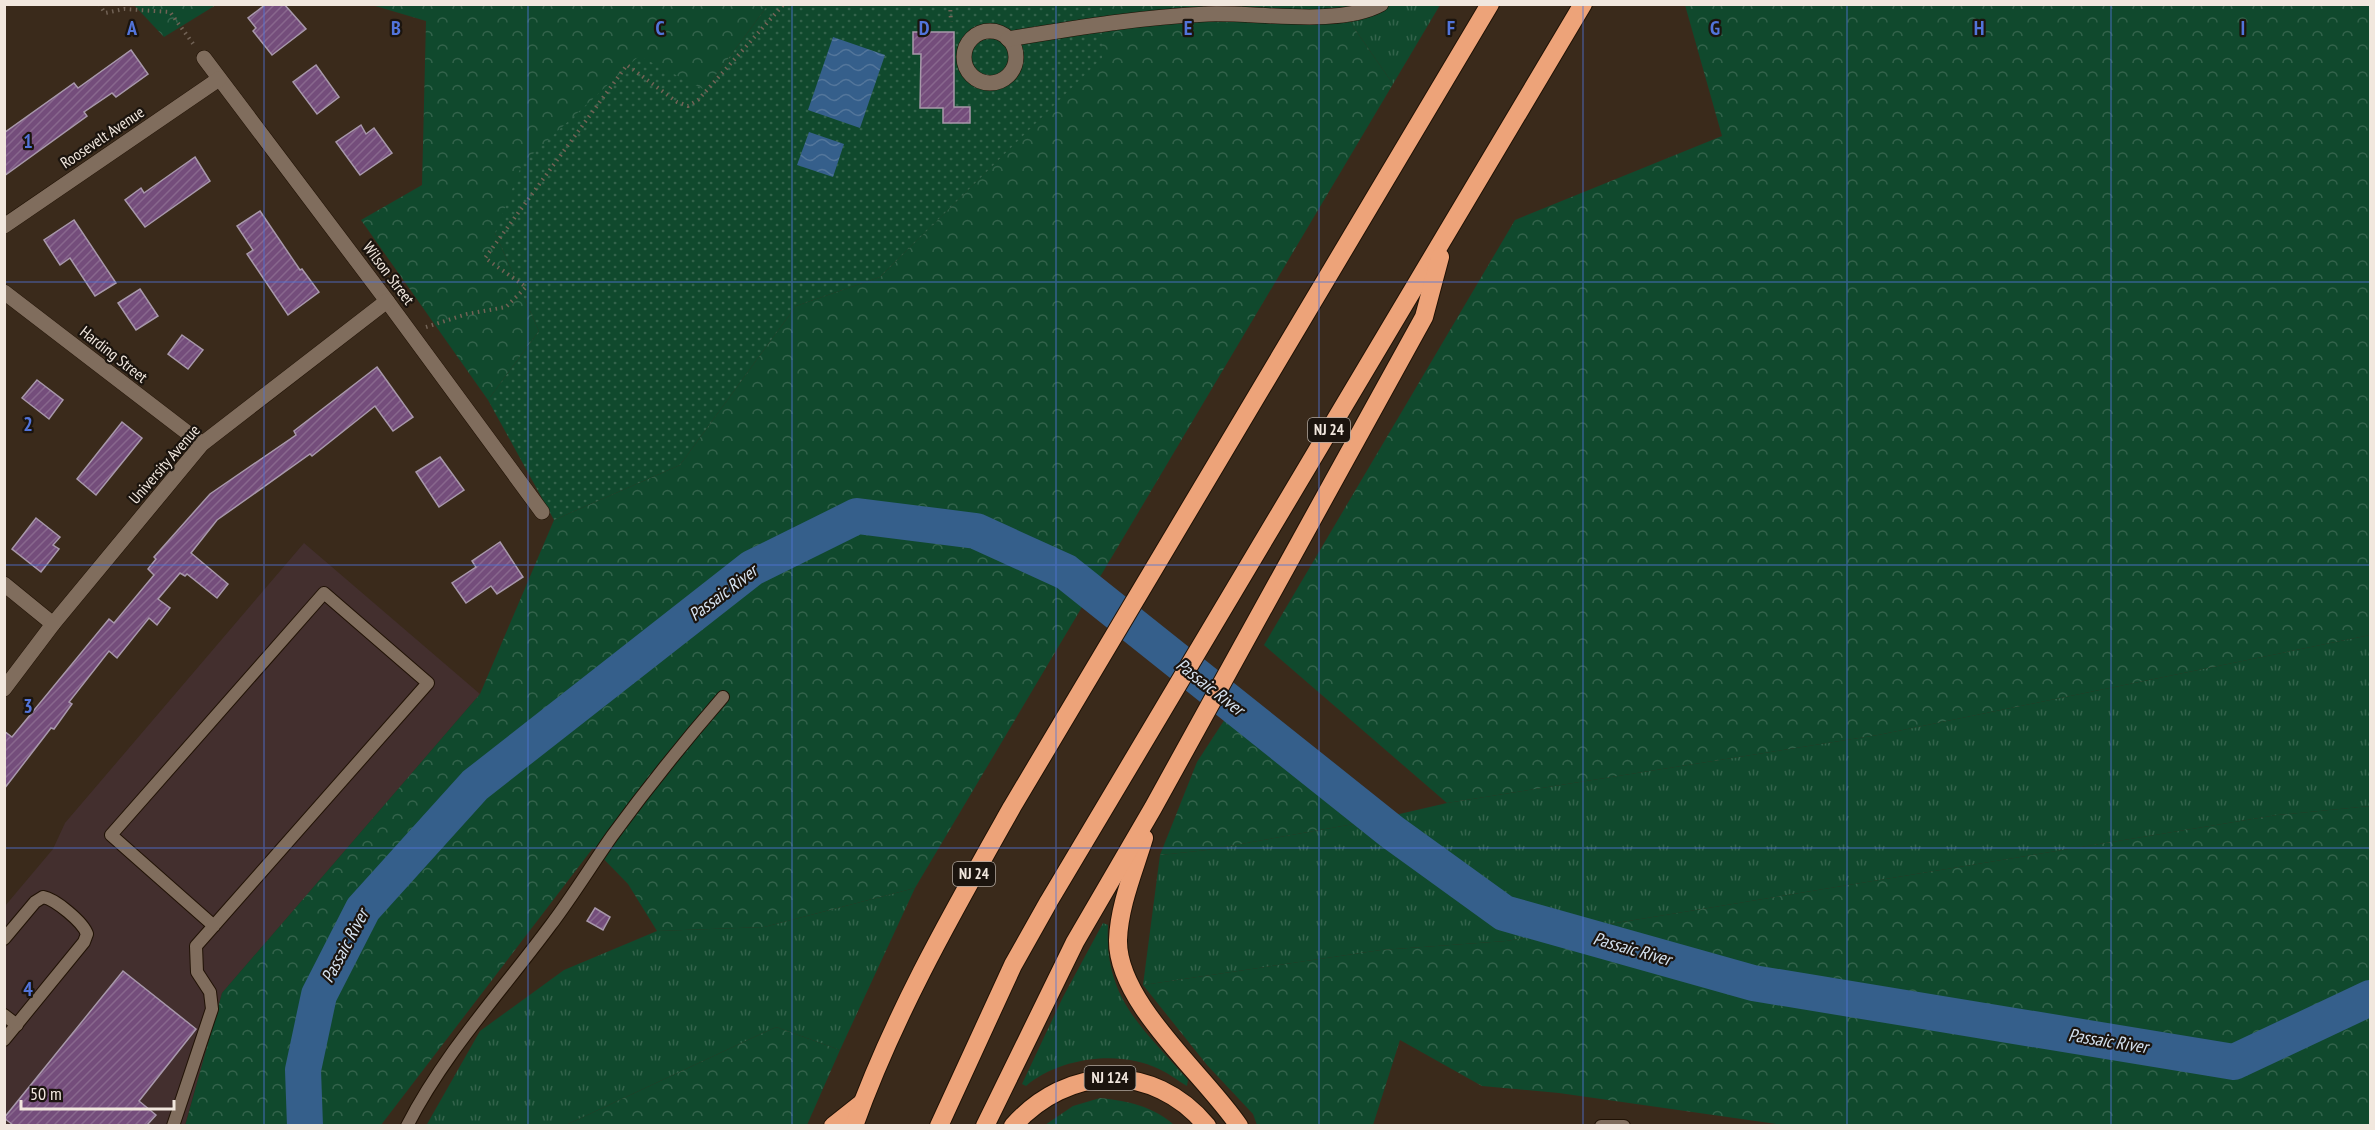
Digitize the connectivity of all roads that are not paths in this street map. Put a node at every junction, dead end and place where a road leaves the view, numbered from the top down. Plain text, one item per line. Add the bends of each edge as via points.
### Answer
1 (1381, 4) edge
2 (1490, 4) edge
3 (1583, 4) edge
4 (1008, 39) dead end
5 (199, 52) road end
6 (219, 79) junction
7 (4, 226) edge
8 (1445, 235) junction
9 (4, 292) edge
10 (387, 301) junction
11 (201, 444) junction
12 (542, 512) dead end
13 (4, 584) edge
14 (53, 624) junction
15 (4, 689) edge
16 (723, 697) dead end
17 (1153, 808) junction
18 (214, 926) junction
19 (4, 939) edge
20 (4, 1015) edge
21 (17, 1025) junction
22 (4, 1040) edge
23 (862, 1103) junction
24 (173, 1125) edge
25 (407, 1125) edge
26 (833, 1125) edge
27 (854, 1125) edge
28 (939, 1125) edge
29 (986, 1125) edge
30 (1013, 1125) edge
31 (1207, 1125) edge
32 (1239, 1125) edge
33 (1601, 1125) edge
34 (1624, 1125) edge

1 - 4 street via 1350,15 1211,14 1125,19
2 - 23 highway, NJ 24 via 957,904
3 - 8 highway, NJ 24
5 - 6 street, Wilson Street
6 - 7 street, Roosevelt Avenue
6 - 10 street, Wilson Street
8 - 17 highway via 1424,317
8 - 28 highway, NJ 24 via 1013,964
9 - 11 street, Harding Street
10 - 11 street, University Avenue
10 - 12 street, Wilson Street
11 - 14 street, University Avenue
13 - 14 street
14 - 15 street, University Avenue
16 - 25 lane via 684,742 478,1016
17 - 29 highway via 1075,942
17 - 32 highway via 1122,909 1120,964 1150,1017
18 - 18 lane via 428,683 324,593 111,835
18 - 24 lane via 196,946 197,972 210,992 212,1009
19 - 21 lane via 43,897 87,934
20 - 21 lane
21 - 22 lane
23 - 26 highway
23 - 27 highway, NJ 24
30 - 31 highway, NJ 124 via 1056,1092 1084,1082 1116,1078 1162,1089 1191,1108
33 - 34 lane

